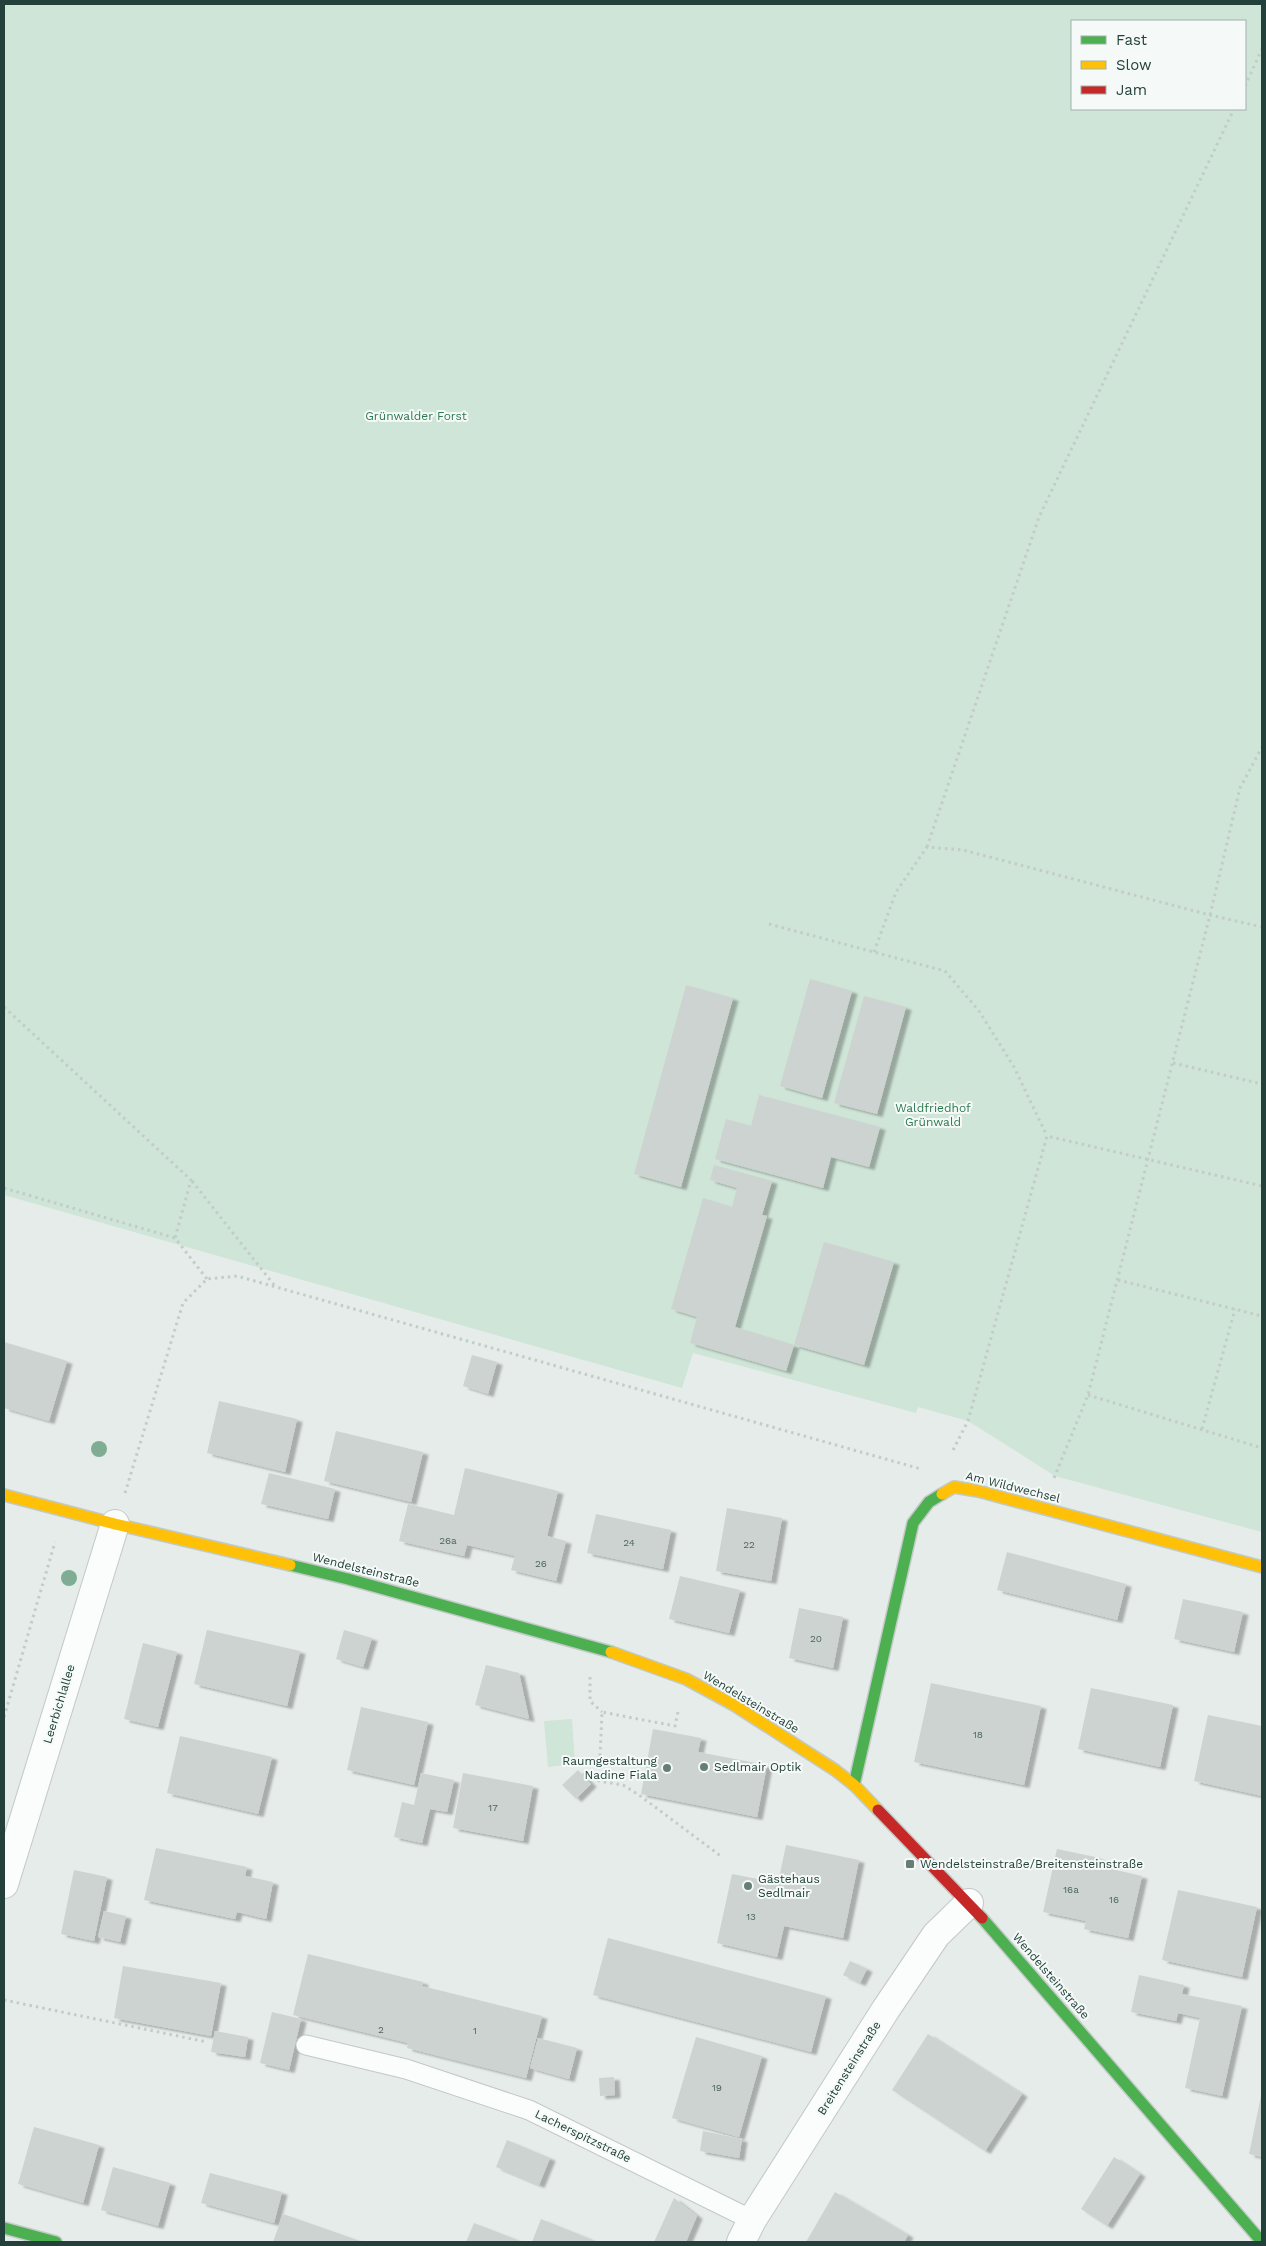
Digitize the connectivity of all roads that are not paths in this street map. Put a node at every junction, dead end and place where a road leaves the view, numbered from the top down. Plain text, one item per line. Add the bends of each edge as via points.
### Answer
1 (4, 1495) edge
2 (115, 1524) junction
3 (1262, 1567) edge
4 (854, 1785) junction
5 (4, 1884) edge
6 (969, 1903) junction
7 (306, 2046) dead end
8 (4, 2228) edge
9 (747, 2231) edge
10 (56, 2242) edge
11 (1262, 2242) edge

1 - 2 street, Wendelsteinstraße
2 - 4 street, Wendelsteinstraße via 348,1579 596,1647 686,1679 734,1705
2 - 5 street, Leerbichlallee
3 - 4 street, Am Wildwechsel via 978,1490 954,1487 929,1502 914,1523
4 - 6 street, Wendelsteinstraße
6 - 9 street, Breitensteinstraße via 936,1935
6 - 11 street, Wendelsteinstraße
7 - 9 lane, Lacherspitzstraße via 406,2069 529,2110
8 - 10 street

